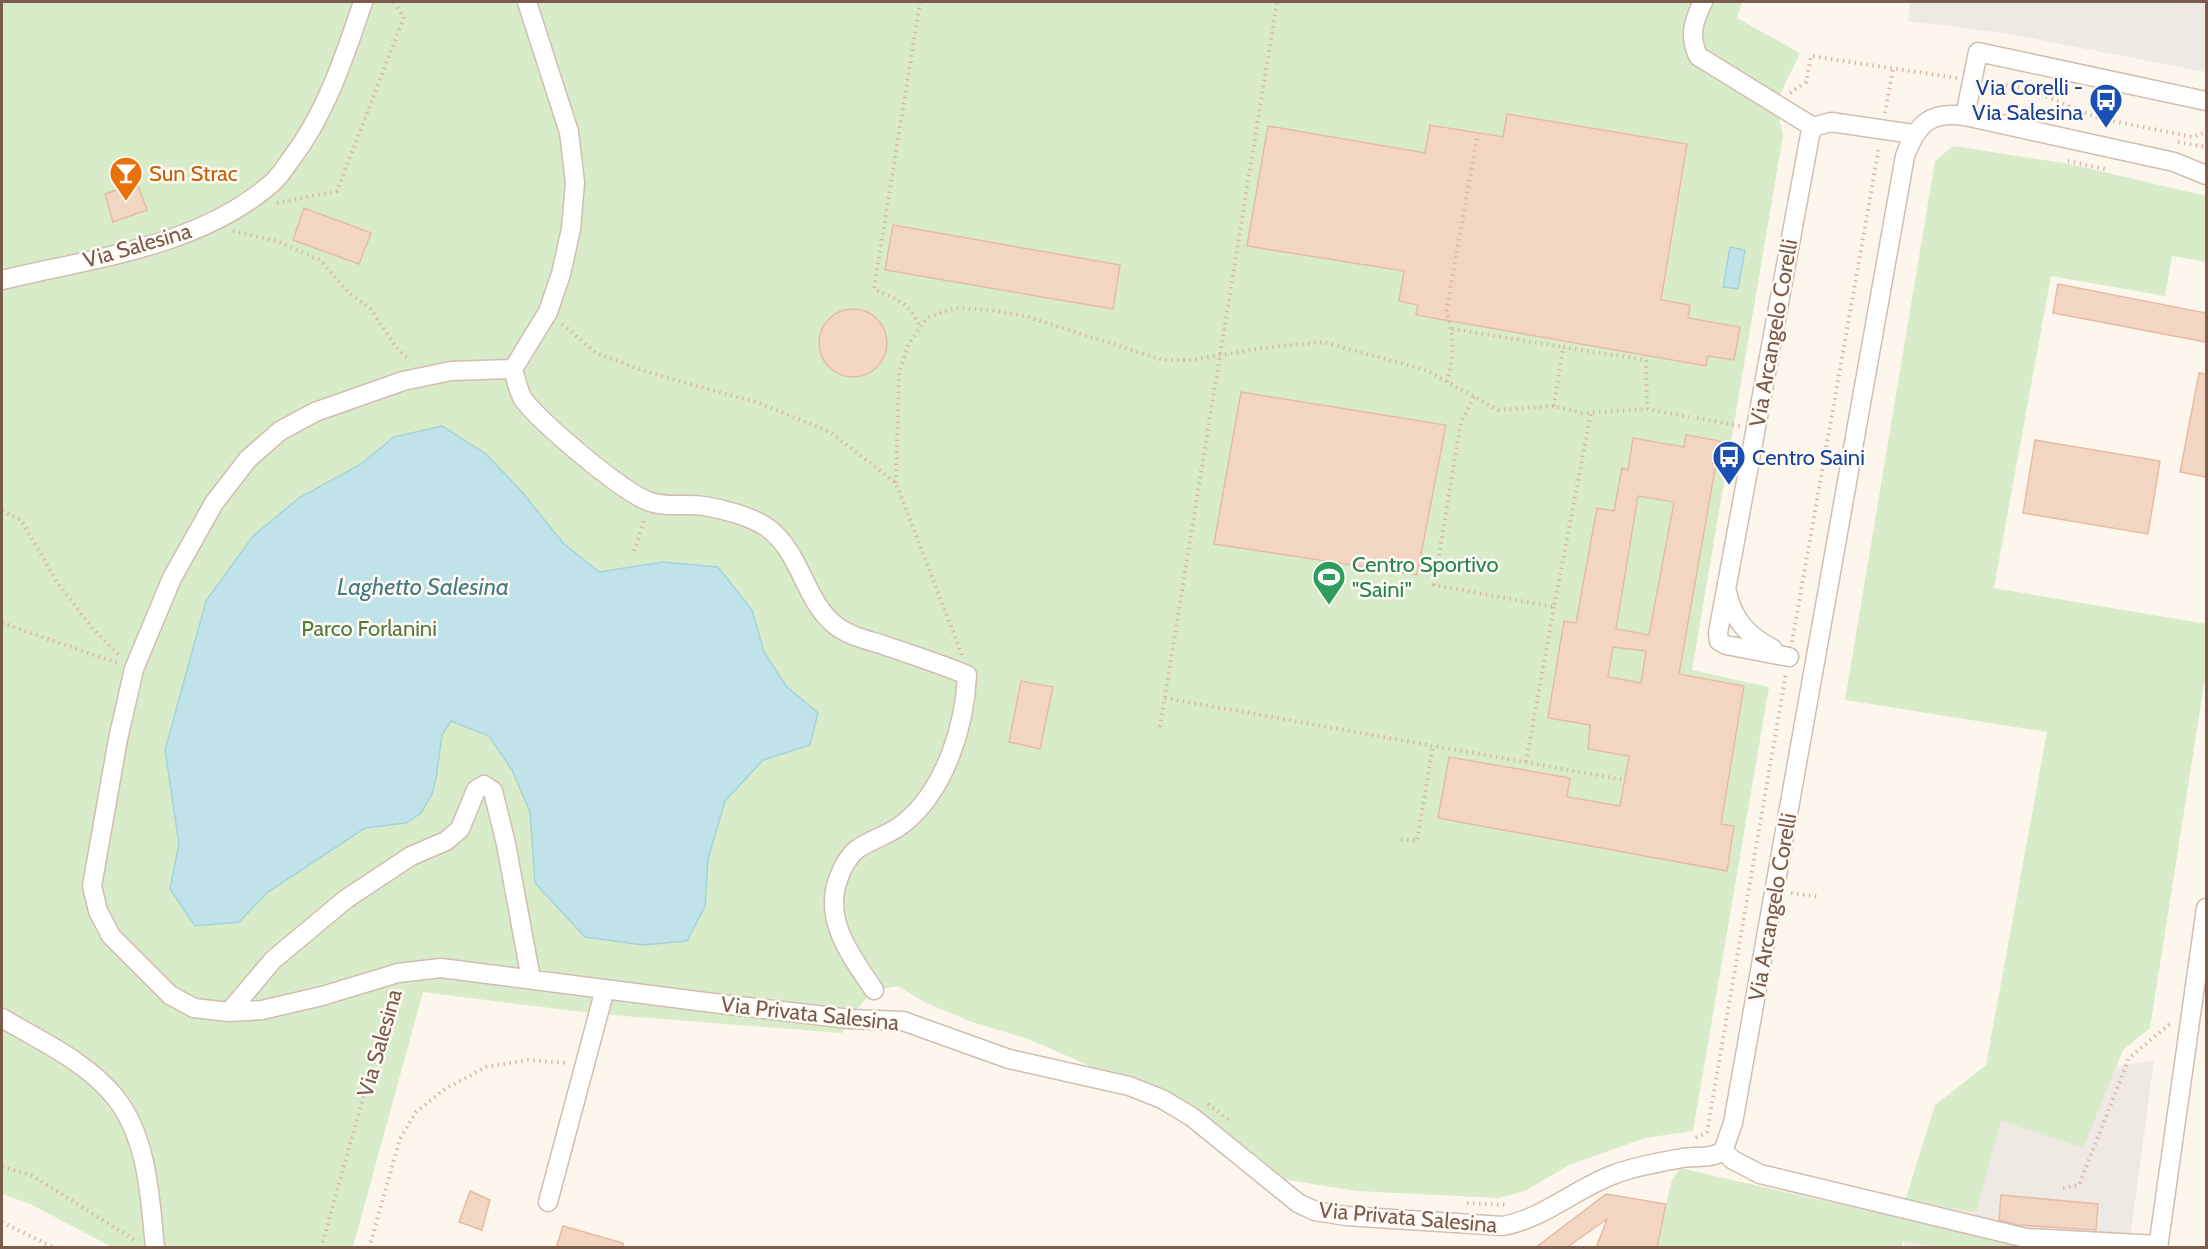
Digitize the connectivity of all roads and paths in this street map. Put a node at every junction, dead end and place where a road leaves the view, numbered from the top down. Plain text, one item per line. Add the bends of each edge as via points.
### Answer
1 (363, 2) edge
2 (394, 2) edge
3 (526, 2) edge
4 (920, 2) edge
5 (1277, 2) edge
6 (1703, 2) edge
7 (1893, 69) junction
8 (1973, 80) junction
9 (2206, 100) edge
10 (1776, 104) junction
11 (1886, 112) dead end
12 (1965, 116) junction
13 (1813, 127) junction
14 (2206, 132) edge
15 (1913, 134) junction
16 (1477, 138) dead end
17 (1878, 157) dead end
18 (2206, 160) edge
19 (2068, 161) dead end
20 (2174, 162) junction
21 (2109, 170) dead end
22 (2206, 175) edge
23 (273, 204) dead end
24 (206, 224) junction
25 (2, 280) edge
26 (548, 312) junction
27 (920, 328) junction
28 (1452, 329) junction
29 (1563, 347) junction
30 (1222, 355) junction
31 (513, 369) junction
32 (430, 376) junction
33 (1447, 382) junction
34 (1474, 397) junction
35 (1554, 406) junction
36 (1647, 409) junction
37 (1592, 413) junction
38 (1689, 417) dead end
39 (1697, 418) dead end
40 (1755, 429) junction
41 (896, 483) junction
42 (650, 502) junction
43 (2, 511) edge
44 (634, 551) dead end
45 (1726, 588) junction
46 (1554, 607) junction
47 (2, 623) edge
48 (1789, 657) junction
49 (1815, 661) junction
50 (136, 666) junction
51 (967, 675) junction
52 (1165, 698) junction
53 (1160, 727) dead end
54 (1433, 746) junction
55 (1526, 762) junction
56 (1625, 780) dead end
57 (1401, 839) dead end
58 (1774, 891) junction
59 (1820, 897) dead end
60 (2206, 908) edge
61 (398, 973) junction
62 (531, 979) junction
63 (572, 985) joint
64 (604, 989) junction
65 (877, 1003) junction
66 (2191, 1008) junction
67 (229, 1012) junction
68 (2, 1018) edge
69 (585, 1065) junction
70 (1199, 1099) dead end
71 (1232, 1123) dead end
72 (1688, 1139) dead end
73 (1723, 1151) junction
74 (2, 1167) edge
75 (2063, 1188) dead end
76 (548, 1202) dead end
77 (1464, 1203) dead end
78 (1510, 1205) dead end
79 (2, 1222) edge
80 (146, 1245) edge
81 (2158, 1246) edge
82 (54, 1248) edge
83 (321, 1248) edge
84 (369, 1248) edge

1 - 24 street, Via Salesina via 333,88 302,146 274,182
2 - 23 path via 404,17 337,191
3 - 26 street via 569,132 575,183 571,229
4 - 27 path via 874,289 905,303 913,310
5 - 30 path via 1231,275
6 - 10 street via 1693,23 1691,40 1698,56
7 - 8 path
7 - 10 path via 1811,56 1806,82
7 - 11 path
8 - 9 street via 1978,52
8 - 12 street
8 - 14 path via 2025,88 2098,118 2193,137
10 - 13 street
12 - 15 street via 1938,116
12 - 20 street
13 - 15 street via 1831,122
13 - 40 street, Via Arcangelo Corelli
15 - 49 street, Via Arcangelo Corelli via 1903,167
16 - 28 path via 1446,313
17 - 48 path
18 - 20 street
19 - 21 path
20 - 22 street
24 - 25 street, Via Salesina via 176,238
24 - 32 path via 277,241 320,260 349,293 374,313 402,354
26 - 31 street
26 - 41 path via 596,353 647,372 762,404 830,432
27 - 30 path via 927,318 955,308 992,310 1028,317 1163,360
27 - 41 path via 909,344 899,372
28 - 29 path
28 - 33 path via 1453,356
29 - 35 path
29 - 36 path via 1646,360
30 - 33 path via 1323,342 1426,370
30 - 52 path
31 - 32 street via 451,371
31 - 42 street via 522,397 544,424 632,493
32 - 50 street via 403,381 315,412 280,431 248,459 214,502 172,578
33 - 34 path
34 - 35 path via 1498,410
34 - 46 path via 1461,422 1434,585
35 - 37 path
36 - 37 path
36 - 38 path
37 - 46 path
39 - 40 path
40 - 45 street, Via Arcangelo Corelli
41 - 51 path via 962,652
42 - 44 path
42 - 51 street via 703,506 763,525 780,538 819,608 835,625 856,637
43 - 50 path via 21,520 57,582 115,654
45 - 48 street, Via Arcangelo Corelli via 1731,609 1746,631
45 - 48 street via 1719,641
46 - 55 path
47 - 50 path
48 - 49 street, Via Arcangelo Corelli
48 - 72 path via 1707,1132
49 - 58 street, Via Arcangelo Corelli
50 - 67 street via 118,739 92,885 98,911 111,936 170,995 194,1008
51 - 65 street via 967,698 953,753 941,777 903,825 854,852 834,890 832,912 847,950
52 - 53 path
52 - 54 path
54 - 55 path
54 - 57 path via 1417,841
55 - 56 path
58 - 59 path
58 - 73 street, Via Arcangelo Corelli via 1733,1123
60 - 66 street
61 - 62 street, Via Salesina via 441,968
61 - 67 street via 292,1004
61 - 83 path, Via Salesina
62 - 63 street, Via Salesina
62 - 67 street via 506,844 493,791 484,785 476,790 460,829 346,899 273,960
63 - 64 street, Via Privata Salesina
64 - 65 street, Via Privata Salesina via 850,1018
64 - 69 street
65 - 73 street, Via Privata Salesina via 903,1021 1009,1059 1129,1086 1162,1099 1192,1117 1284,1194 1315,1211 1330,1214 1503,1226 1525,1222 1617,1173
66 - 75 path via 2129,1058 2079,1185
66 - 81 street
68 - 80 street via 76,1061 115,1097 134,1130 148,1179
69 - 76 street
69 - 84 path via 528,1060 486,1067 444,1089 416,1112 400,1139
70 - 71 path
73 - 81 street via 1760,1174 2026,1238
74 - 80 path via 31,1175
77 - 78 path
79 - 82 path

